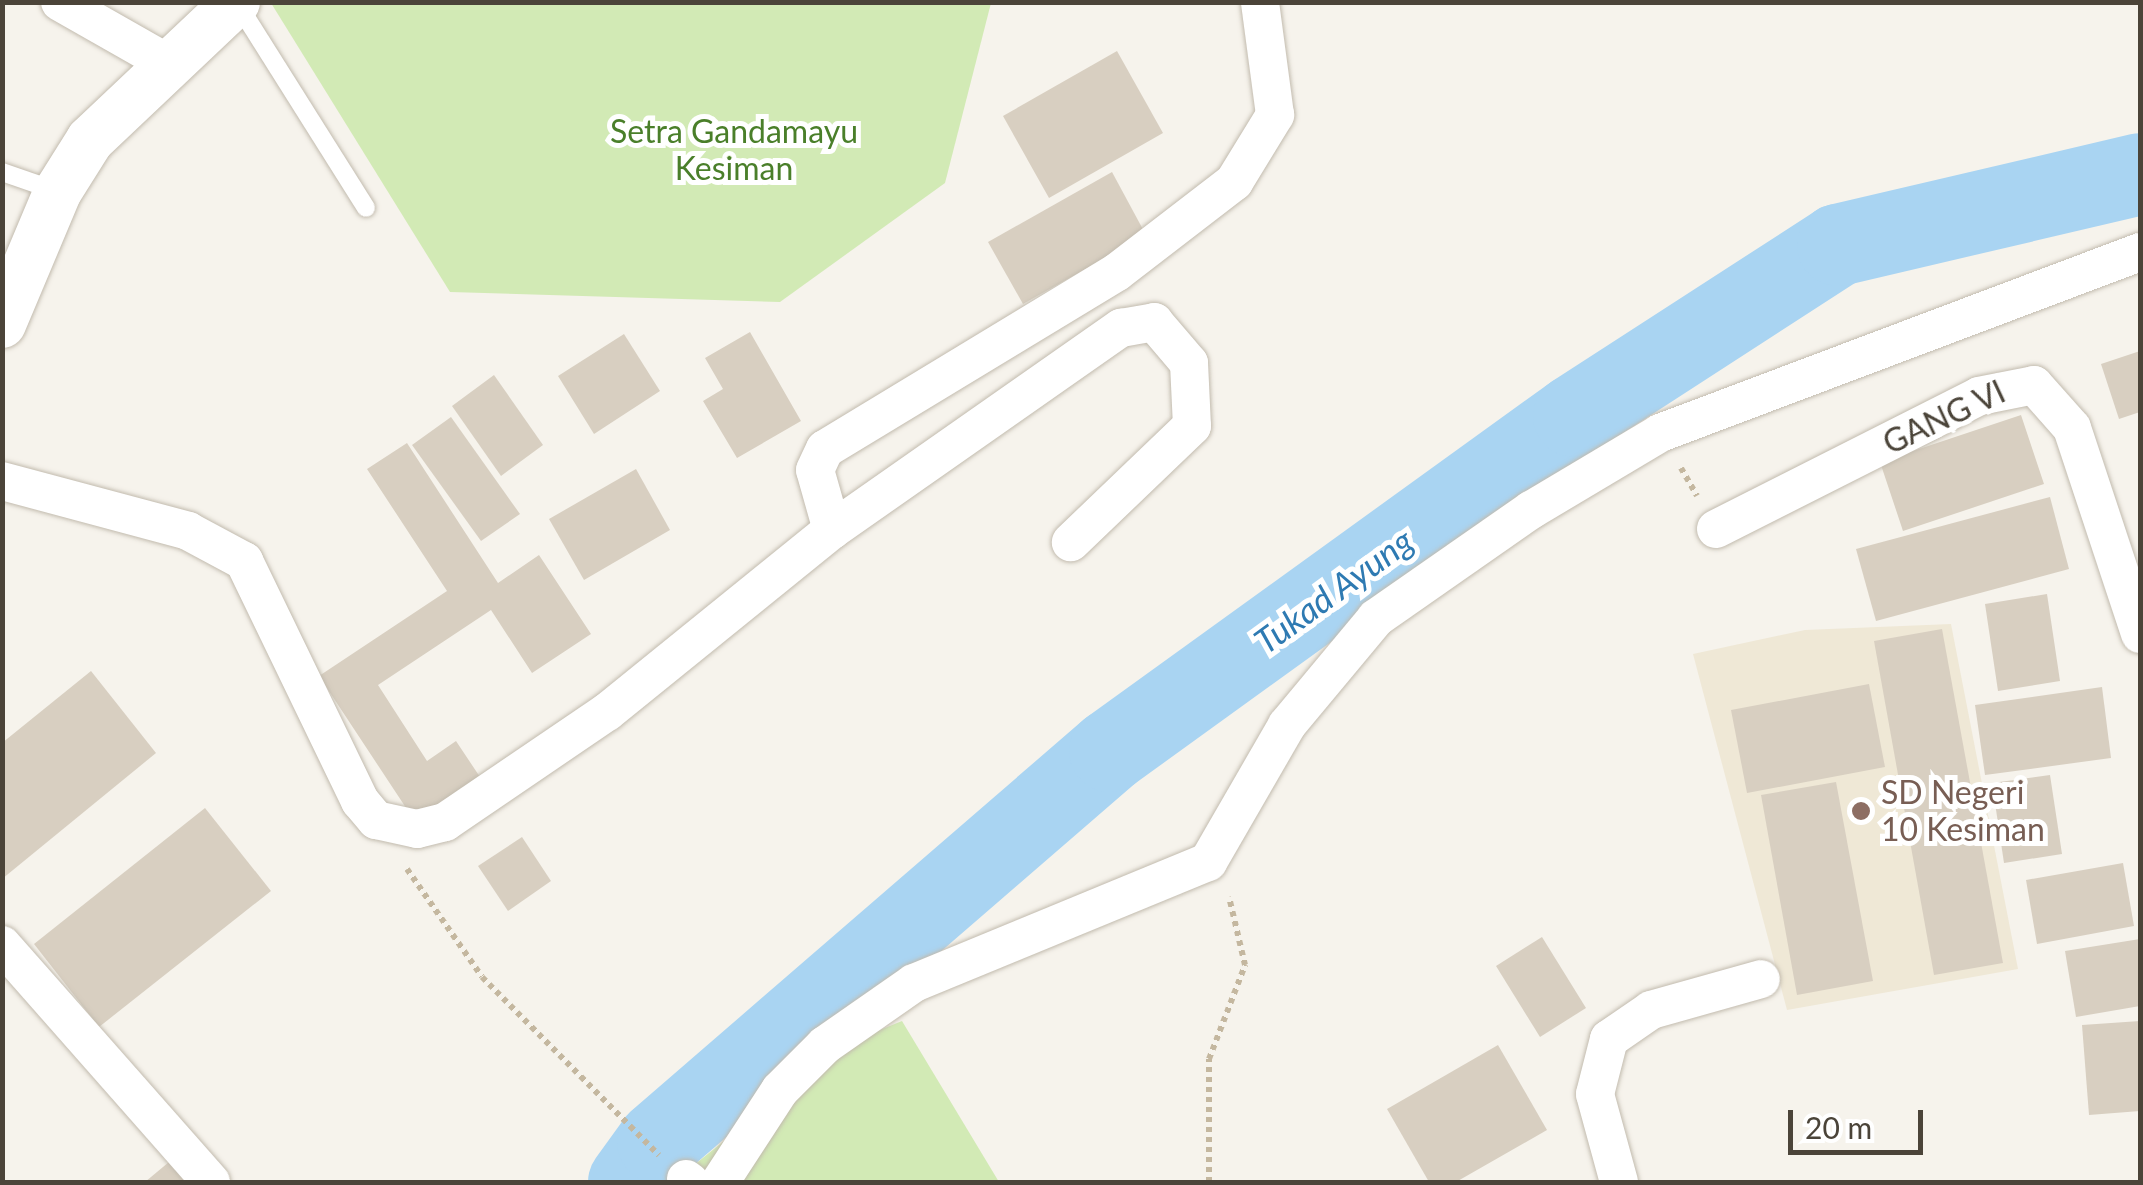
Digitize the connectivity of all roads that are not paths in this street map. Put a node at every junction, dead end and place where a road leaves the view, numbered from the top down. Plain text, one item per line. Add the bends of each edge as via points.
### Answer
1 (60, 2) edge
2 (236, 2) edge
3 (1260, 2) edge
4 (171, 65) junction
5 (2, 172) edge
6 (58, 191) junction
7 (366, 208) dead end
8 (2140, 252) edge
9 (2, 324) edge
10 (2, 481) edge
11 (1716, 529) road end
12 (832, 530) junction
13 (1071, 542) dead end
14 (2140, 634) edge
15 (2, 944) edge
16 (1761, 979) dead end
17 (698, 1181) edge
18 (211, 1182) edge
19 (1619, 1182) edge

1 - 4 street
2 - 4 street
2 - 7 lane
3 - 12 street via 1275,115 1234,182 1117,272 903,394 825,449 815,470
4 - 6 street via 117,108
5 - 6 lane
6 - 9 street
8 - 17 street via 1660,432 1376,618 1287,726 1208,862 914,983 825,1044
10 - 12 street via 188,530 244,561 376,820 417,830 446,822 607,712
11 - 14 street, GANG VI via 1979,396 2034,385 2072,428
12 - 13 street via 1121,328 1154,322 1189,363 1192,426
15 - 18 street
16 - 19 street via 1651,1010 1609,1039 1595,1094

